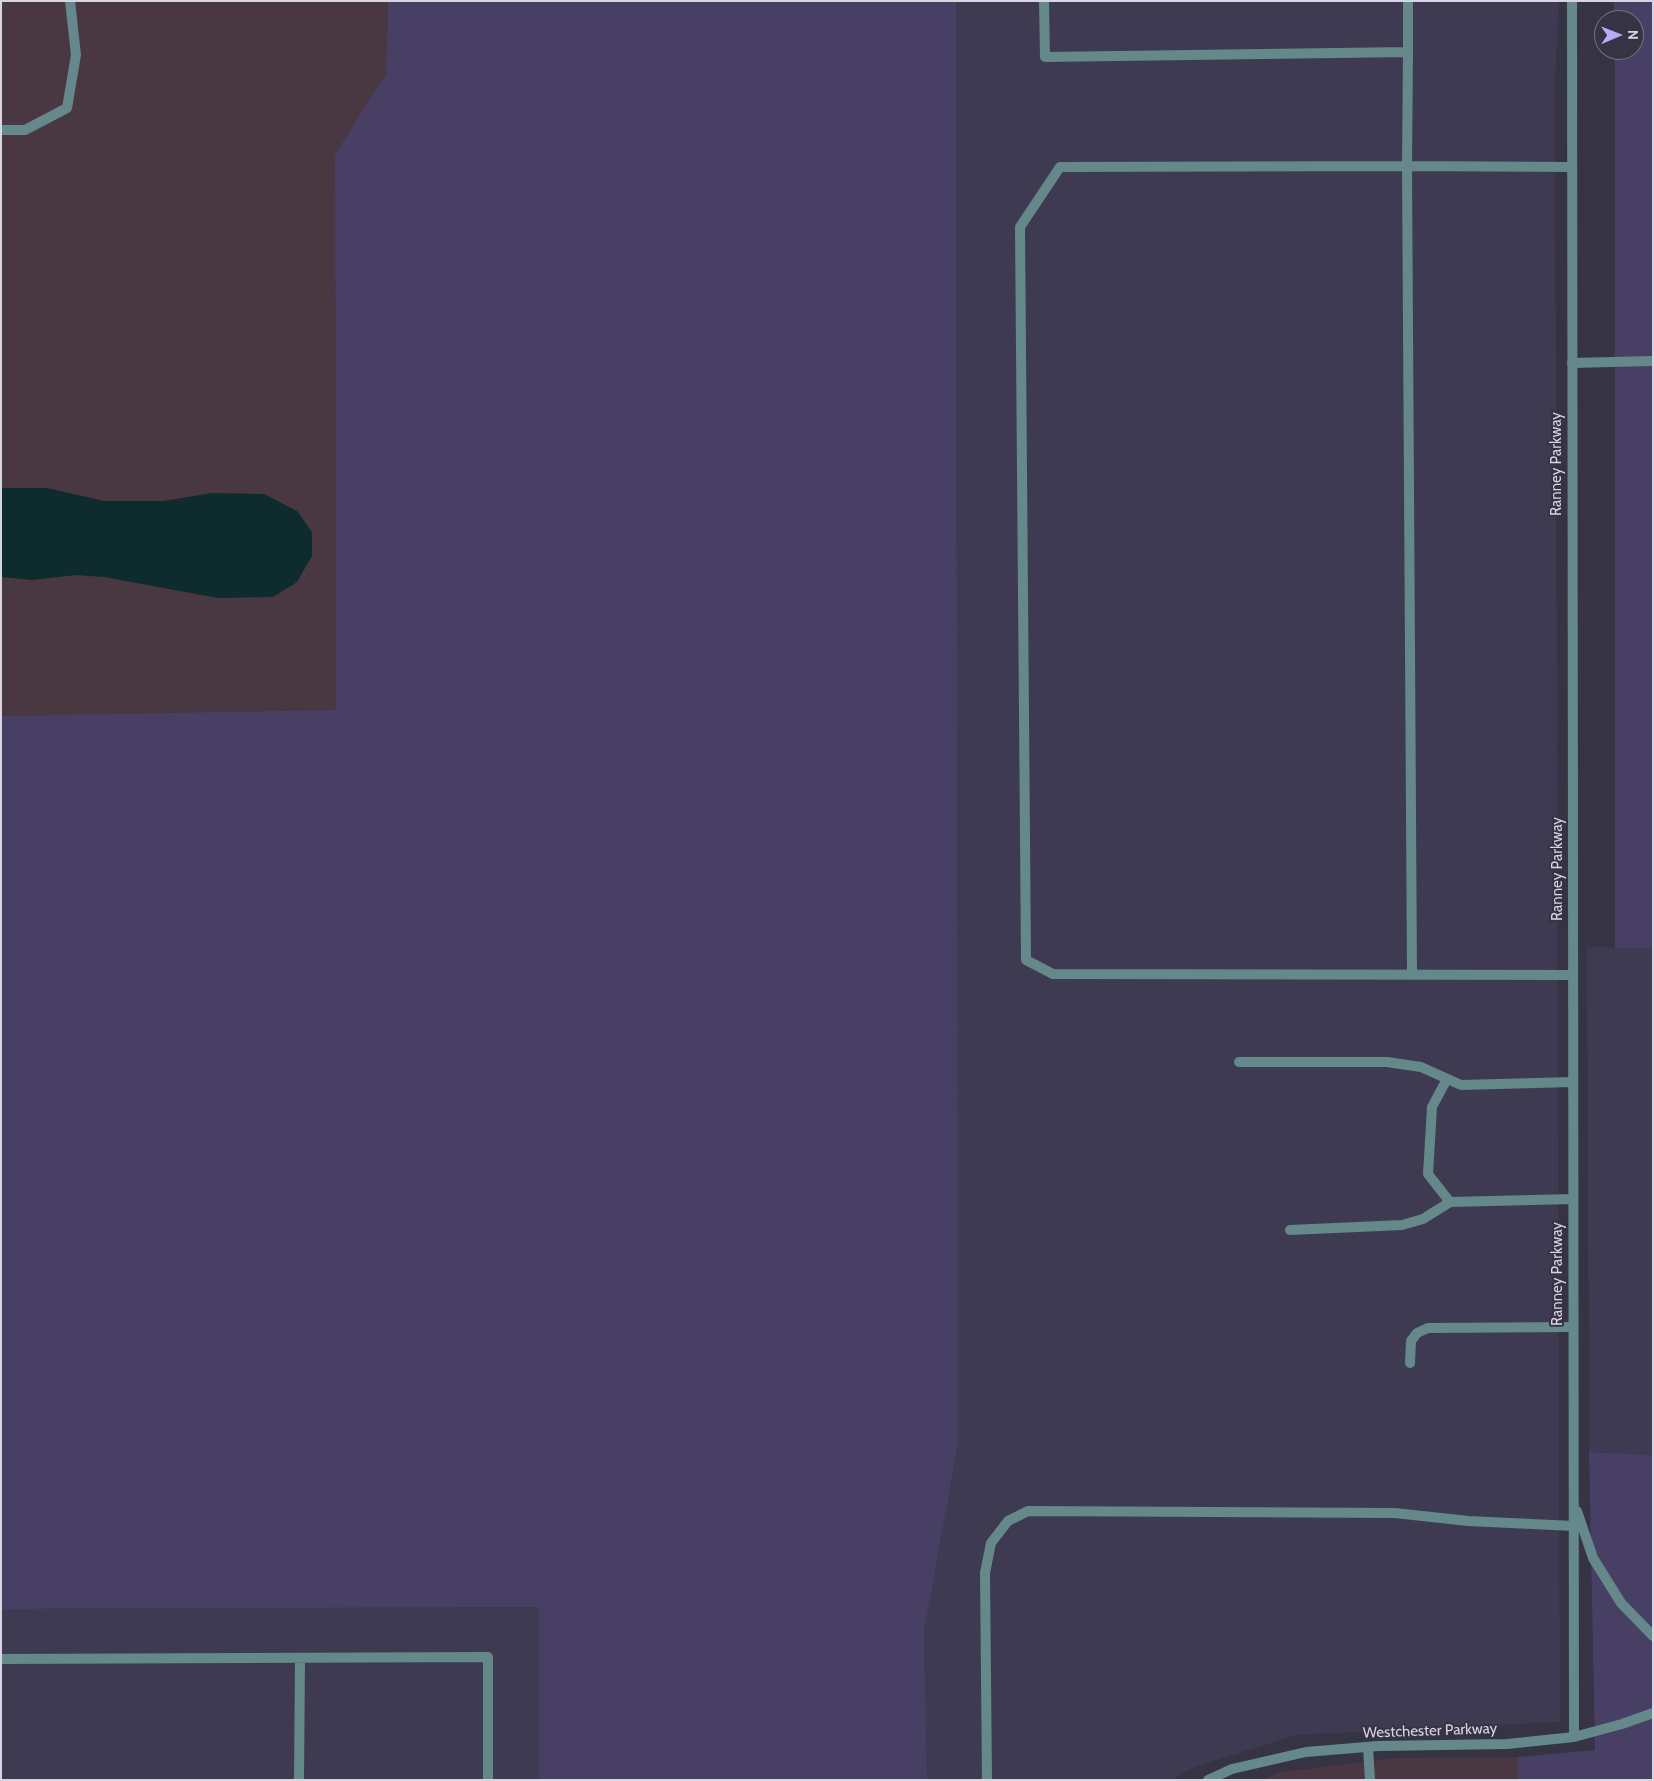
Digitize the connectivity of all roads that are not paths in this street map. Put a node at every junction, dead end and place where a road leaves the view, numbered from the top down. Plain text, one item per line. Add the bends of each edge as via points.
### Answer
1 (70, 1) edge
2 (1044, 1) edge
3 (1408, 1) edge
4 (1572, 1) edge
5 (1408, 52) junction
6 (1, 130) edge
7 (1407, 166) junction
8 (1572, 167) junction
9 (1653, 361) edge
10 (1572, 363) junction
11 (1412, 975) junction
12 (1573, 975) junction
13 (1239, 1062) dead end
14 (1447, 1079) junction
15 (1573, 1082) junction
16 (1573, 1199) junction
17 (1450, 1202) junction
18 (1290, 1230) dead end
19 (1573, 1327) junction
20 (1410, 1363) dead end
21 (1573, 1502) junction
22 (1574, 1526) junction
23 (1653, 1636) edge
24 (300, 1658) junction
25 (1, 1659) edge
26 (1653, 1713) edge
27 (1574, 1736) junction
28 (1368, 1747) junction
29 (299, 1780) edge
30 (488, 1780) edge
31 (987, 1780) edge
32 (1208, 1780) edge
33 (1370, 1780) edge

1 - 6 street via 76,55 67,108 25,130
2 - 5 street via 1045,58
3 - 5 street
4 - 8 street, Ranney Parkway
5 - 7 street
7 - 8 street
7 - 11 street
7 - 11 street via 1060,168 1020,227 1026,960 1053,974
8 - 10 street, Ranney Parkway
9 - 10 street
10 - 12 street, Ranney Parkway
11 - 12 street
12 - 15 street, Ranney Parkway
13 - 14 street via 1387,1062 1421,1068
14 - 15 street via 1461,1085
14 - 17 street via 1432,1108 1428,1174
15 - 16 street, Ranney Parkway
16 - 17 street
16 - 19 street, Ranney Parkway
17 - 18 street via 1423,1219 1402,1225
19 - 20 street via 1428,1328 1410,1341
19 - 21 street, Ranney Parkway
21 - 22 street, Ranney Parkway
21 - 23 street via 1593,1558 1621,1603
22 - 27 street, Ranney Parkway
22 - 31 street via 1468,1521 1395,1513 1028,1511 1008,1521 991,1543 985,1573
24 - 25 street
24 - 29 street
24 - 30 street via 488,1657
26 - 27 street, Westchester Parkway
27 - 28 street, Westchester Parkway via 1507,1744
28 - 32 street, Westchester Parkway via 1306,1752 1232,1769
28 - 33 street

